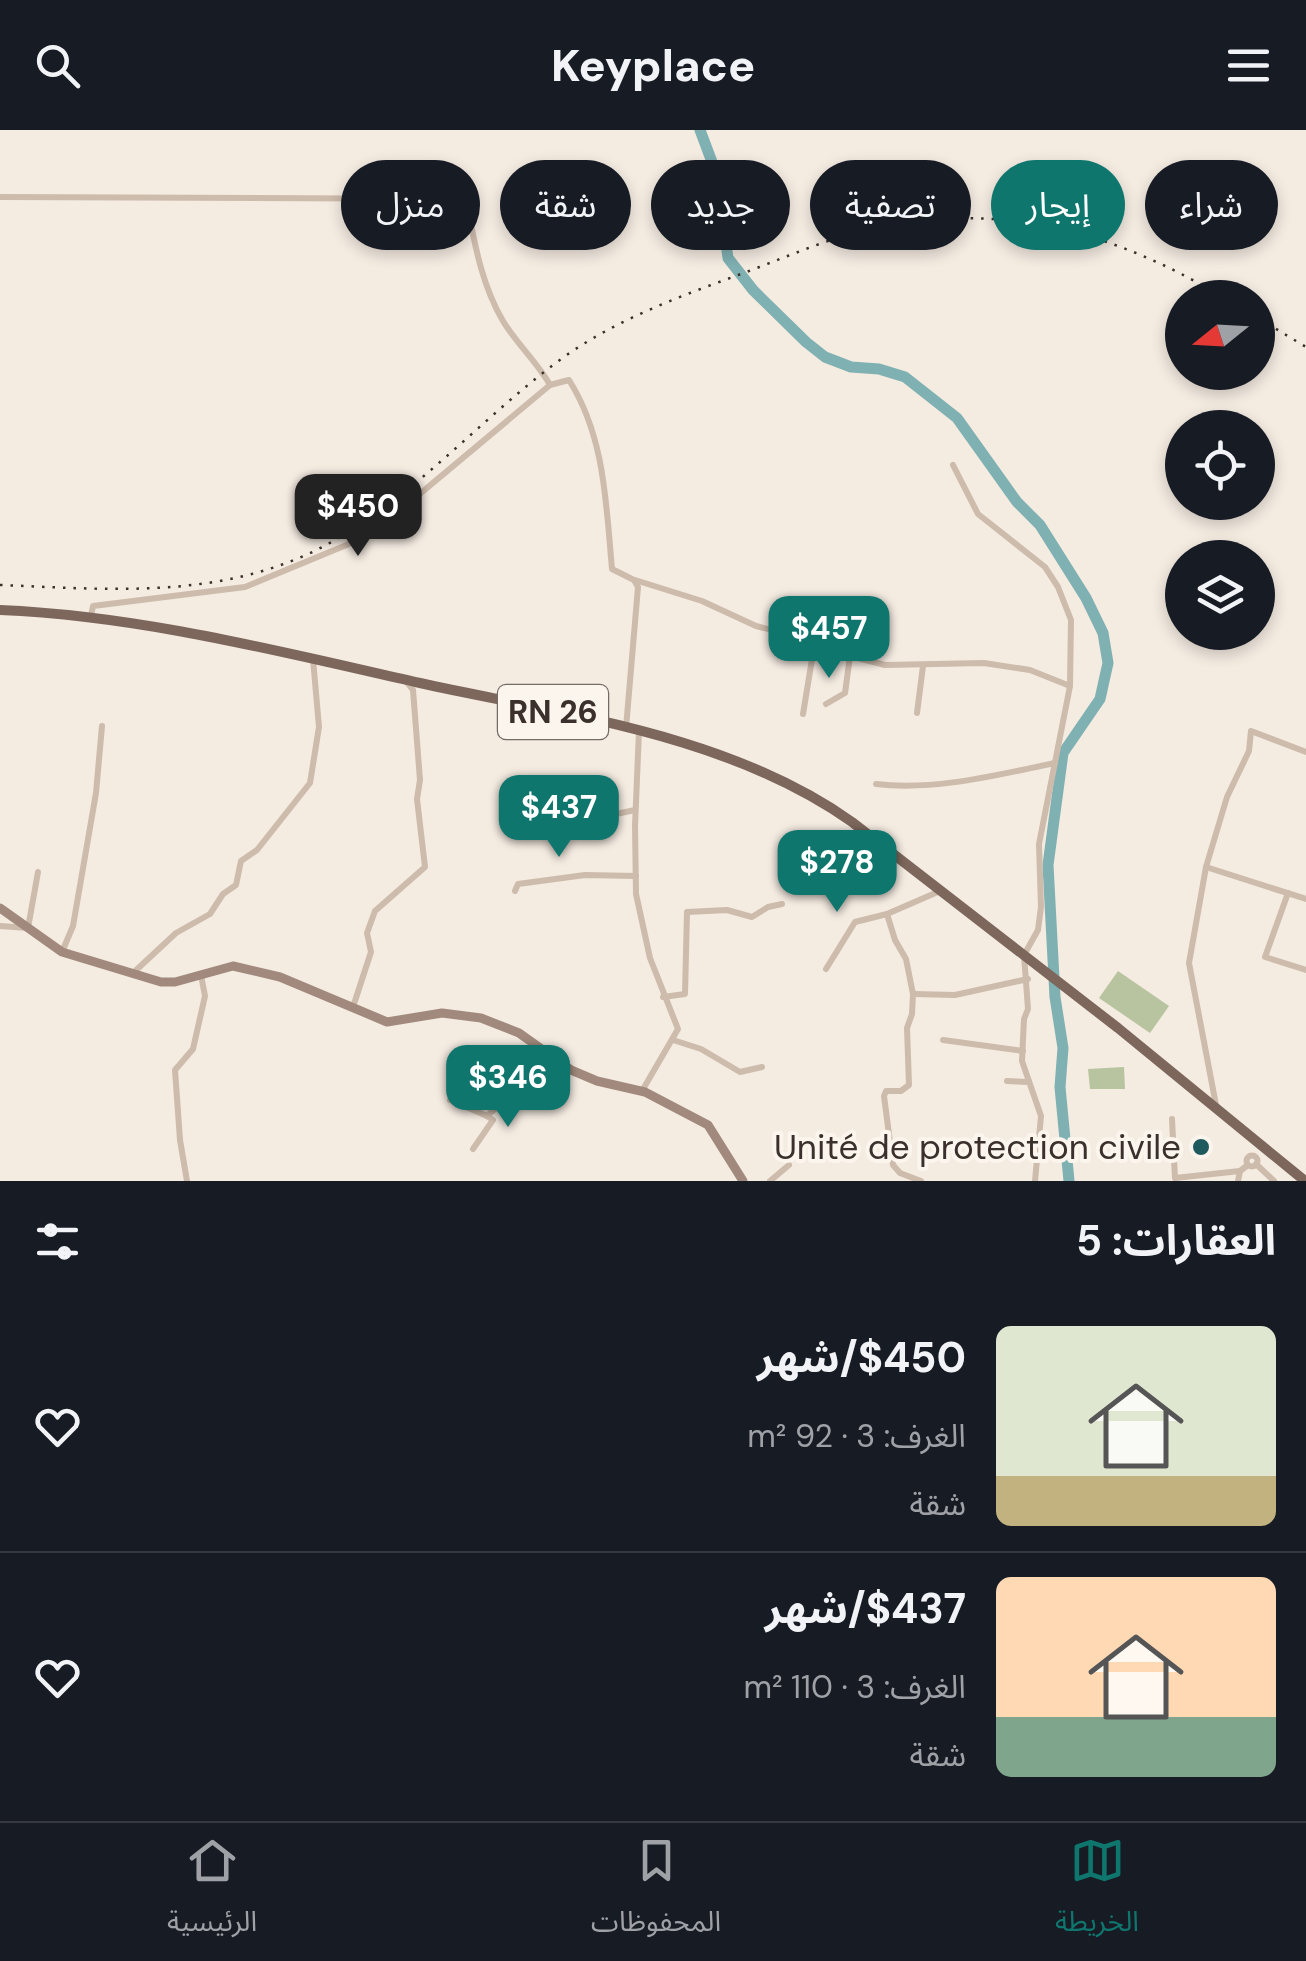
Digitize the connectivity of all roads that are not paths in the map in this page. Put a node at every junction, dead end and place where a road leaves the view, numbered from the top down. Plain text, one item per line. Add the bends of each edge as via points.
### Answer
1 (0, 198) edge
2 (550, 385) junction
3 (953, 465) dead end
4 (634, 580) junction
5 (0, 610) edge
6 (91, 616) junction
7 (816, 641) junction
8 (850, 656) junction
9 (312, 658) junction
10 (923, 666) junction
11 (404, 679) junction
12 (1070, 686) junction
13 (826, 704) dead end
14 (917, 712) dead end
15 (803, 714) dead end
16 (102, 726) dead end
17 (632, 730) junction
18 (1306, 752) edge
19 (1054, 763) junction
20 (876, 784) dead end
21 (635, 810) junction
22 (588, 820) dead end
23 (829, 841) dead end
24 (894, 854) junction
25 (1206, 867) junction
26 (38, 872) dead end
27 (636, 876) junction
28 (941, 890) junction
29 (516, 891) dead end
30 (1288, 893) junction
31 (1306, 898) edge
32 (782, 904) dead end
33 (0, 908) edge
34 (887, 914) junction
35 (0, 926) edge
36 (28, 928) junction
37 (62, 952) junction
38 (1024, 955) junction
39 (826, 970) dead end
40 (1306, 970) edge
41 (132, 974) junction
42 (200, 974) junction
43 (1028, 979) junction
44 (913, 994) junction
45 (663, 997) junction
46 (353, 1006) junction
47 (672, 1040) junction
48 (943, 1040) dead end
49 (1023, 1050) junction
50 (545, 1052) junction
51 (762, 1067) dead end
52 (1006, 1081) dead end
53 (1030, 1082) junction
54 (642, 1091) junction
55 (450, 1100) dead end
56 (1216, 1106) junction
57 (488, 1116) junction
58 (1172, 1119) dead end
59 (1265, 1146) junction
60 (473, 1149) dead end
61 (1253, 1162) junction
62 (788, 1164) dead end
63 (1240, 1170) junction
64 (187, 1181) edge
65 (742, 1181) edge
66 (770, 1181) edge
67 (921, 1181) edge
68 (1035, 1181) edge
69 (1238, 1181) edge
70 (1274, 1181) edge
71 (1306, 1181) edge

1 - 2 street via 466,199 492,298
2 - 4 street via 569,380 585,406 602,470 612,569
2 - 6 street via 361,539 245,587 93,606
3 - 12 street via 978,514 1045,566 1058,586 1071,620
4 - 7 street
4 - 17 street
5 - 6 main road, RN 26
6 - 9 main road, RN 26
7 - 8 street
7 - 15 street
8 - 10 street
8 - 13 street via 845,693
9 - 11 main road, RN 26
9 - 41 street via 320,727 310,782 241,861 236,885 210,914 176,933
10 - 12 street via 984,663 1030,670
10 - 14 street
11 - 17 main road, RN 26
11 - 46 street via 413,690 425,867 375,911 367,933 371,952
12 - 19 street
16 - 37 street via 73,926
17 - 21 street
17 - 24 main road, RN 26 via 770,776 834,810
18 - 25 street via 1252,731
19 - 20 street via 976,779
19 - 38 street via 1040,844 1038,930
21 - 22 street
21 - 27 street
23 - 24 street
24 - 28 main road, RN 26
25 - 30 street
25 - 56 street via 1189,963
26 - 36 street
27 - 29 street via 586,874 518,884
27 - 45 street
28 - 34 street
28 - 38 main road, RN 26
30 - 31 street
30 - 40 street via 1265,957
32 - 45 street via 752,917 727,910 688,912 685,994
33 - 36 street
34 - 39 street via 855,922
34 - 44 street
35 - 36 street
36 - 37 street
37 - 41 street
38 - 43 street
38 - 56 main road, RN 26
41 - 42 street via 160,982
42 - 46 street via 251,968
42 - 64 street via 205,996 193,1049 175,1070
43 - 44 street via 955,995
43 - 49 street
44 - 67 street via 910,1080 884,1096 893,1165
45 - 47 street via 677,1020
46 - 50 street via 387,1022 458,1013 519,1033
47 - 51 street via 740,1072
47 - 54 street
48 - 49 street
49 - 53 street
50 - 54 street via 571,1070
50 - 57 street via 525,1082
52 - 53 street
53 - 68 street via 1041,1116
54 - 65 street via 708,1125
55 - 57 street
56 - 59 main road, RN 26
57 - 60 street via 493,1120
58 - 63 street via 1175,1178
59 - 61 street
59 - 71 main road, RN 26
61 - 63 street
61 - 70 street
62 - 66 street
63 - 69 street

